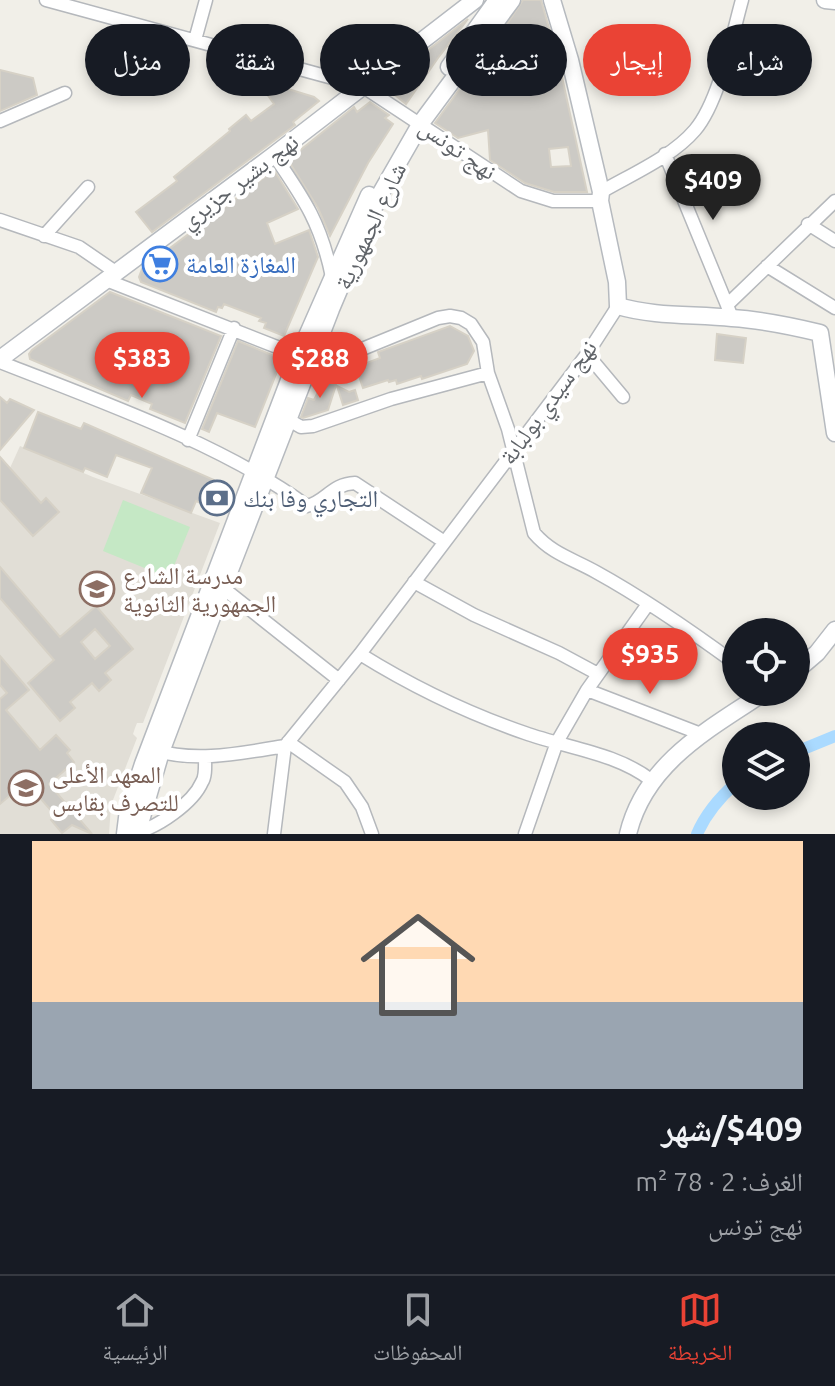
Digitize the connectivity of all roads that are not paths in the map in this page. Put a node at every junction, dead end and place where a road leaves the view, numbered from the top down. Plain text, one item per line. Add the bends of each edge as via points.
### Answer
1 (46, 0) edge
2 (206, 0) edge
3 (475, 0) edge
4 (497, 0) edge
5 (512, 0) edge
6 (552, 0) edge
7 (742, 0) edge
8 (825, 0) edge
9 (835, 1) edge
10 (430, 34) edge
11 (195, 40) junction
12 (320, 74) edge
13 (65, 93) dead end
14 (349, 96) edge
15 (378, 96) edge
16 (417, 120) junction
17 (0, 121) edge
18 (665, 154) junction
19 (274, 155) junction
20 (88, 187) dead end
21 (600, 197) junction
22 (835, 201) edge
23 (0, 220) edge
24 (808, 224) junction
25 (44, 236) junction
26 (835, 241) edge
27 (767, 266) junction
28 (111, 276) junction
29 (332, 277) junction
30 (618, 306) junction
31 (835, 308) edge
32 (730, 311) junction
33 (234, 328) junction
34 (827, 332) edge
35 (587, 354) junction
36 (306, 358) junction
37 (0, 361) edge
38 (488, 373) junction
39 (623, 397) dead end
40 (289, 420) junction
41 (835, 433) edge
42 (188, 440) junction
43 (514, 449) junction
44 (260, 475) junction
45 (443, 541) junction
46 (414, 582) junction
47 (223, 588) junction
48 (648, 604) junction
49 (835, 630) edge
50 (360, 654) junction
51 (722, 654) edge
52 (810, 659) edge
53 (598, 674) junction
54 (339, 680) junction
55 (587, 690) junction
56 (744, 706) edge
57 (701, 734) junction
58 (557, 742) junction
59 (286, 744) junction
60 (155, 750) junction
61 (205, 757) junction
62 (651, 780) junction
63 (130, 833) edge
64 (274, 834) edge
65 (372, 834) edge
66 (525, 834) edge
67 (628, 834) edge

1 - 11 street, نهج تونس
2 - 11 street
3 - 10 main road, نهج بشير جزيري
4 - 16 main road, شارع الجمهورية
5 - 16 main road, شارع الجمهورية
6 - 21 main road
7 - 18 street via 701,121
8 - 9 main road
11 - 12 street, نهج تونس
13 - 17 street
14 - 19 main road, نهج بشير جزيري
15 - 16 street, نهج تونس
16 - 21 street, نهج تونس via 521,191 553,201
16 - 29 main road, شارع الجمهورية via 366,201
16 - 36 main road, شارع الجمهورية
18 - 21 street
18 - 32 street
19 - 28 main road, نهج بشير جزيري
19 - 29 street via 313,213
20 - 25 street
21 - 30 main road
22 - 24 street
23 - 25 street
24 - 26 street
24 - 27 street
25 - 28 street via 79,247
27 - 31 street
27 - 32 street
28 - 33 street
28 - 37 main road, نهج بشير جزيري
29 - 36 main road, شارع الجمهورية
30 - 32 main road via 638,312
30 - 35 street, نهج سيدي بولبابة
32 - 34 main road
33 - 36 street
33 - 42 street
34 - 41 main road
35 - 39 street
35 - 43 street, نهج سيدي بولبابة
36 - 38 street via 329,364 450,316 478,333
36 - 40 main road, شارع الجمهورية
36 - 44 main road, شارع الجمهورية
37 - 42 street
38 - 40 street via 313,426
38 - 43 street
40 - 44 main road, شارع الجمهورية
42 - 44 street
43 - 45 street, نهج سيدي بولبابة
43 - 48 street via 534,533 545,546
44 - 45 street via 310,506 331,490 355,483
44 - 47 main road, شارع الجمهورية
44 - 60 main road, شارع الجمهورية
45 - 46 street, نهج سيدي بولبابة
46 - 50 street, نهج سيدي بولبابة
46 - 53 street
47 - 54 street
47 - 60 main road, شارع الجمهورية
48 - 51 street
48 - 53 street
49 - 52 main road
50 - 54 street, نهج سيدي بولبابة
50 - 58 street via 443,700
53 - 55 street
54 - 59 street, نهج سيدي بولبابة
55 - 57 street
55 - 58 street
56 - 57 main road
57 - 62 main road
58 - 62 street via 627,765
58 - 66 street
59 - 61 street
59 - 64 street
59 - 65 street via 345,782
60 - 61 street
60 - 63 main road, شارع الجمهورية via 128,810
61 - 63 street via 198,789 163,822
62 - 67 main road

